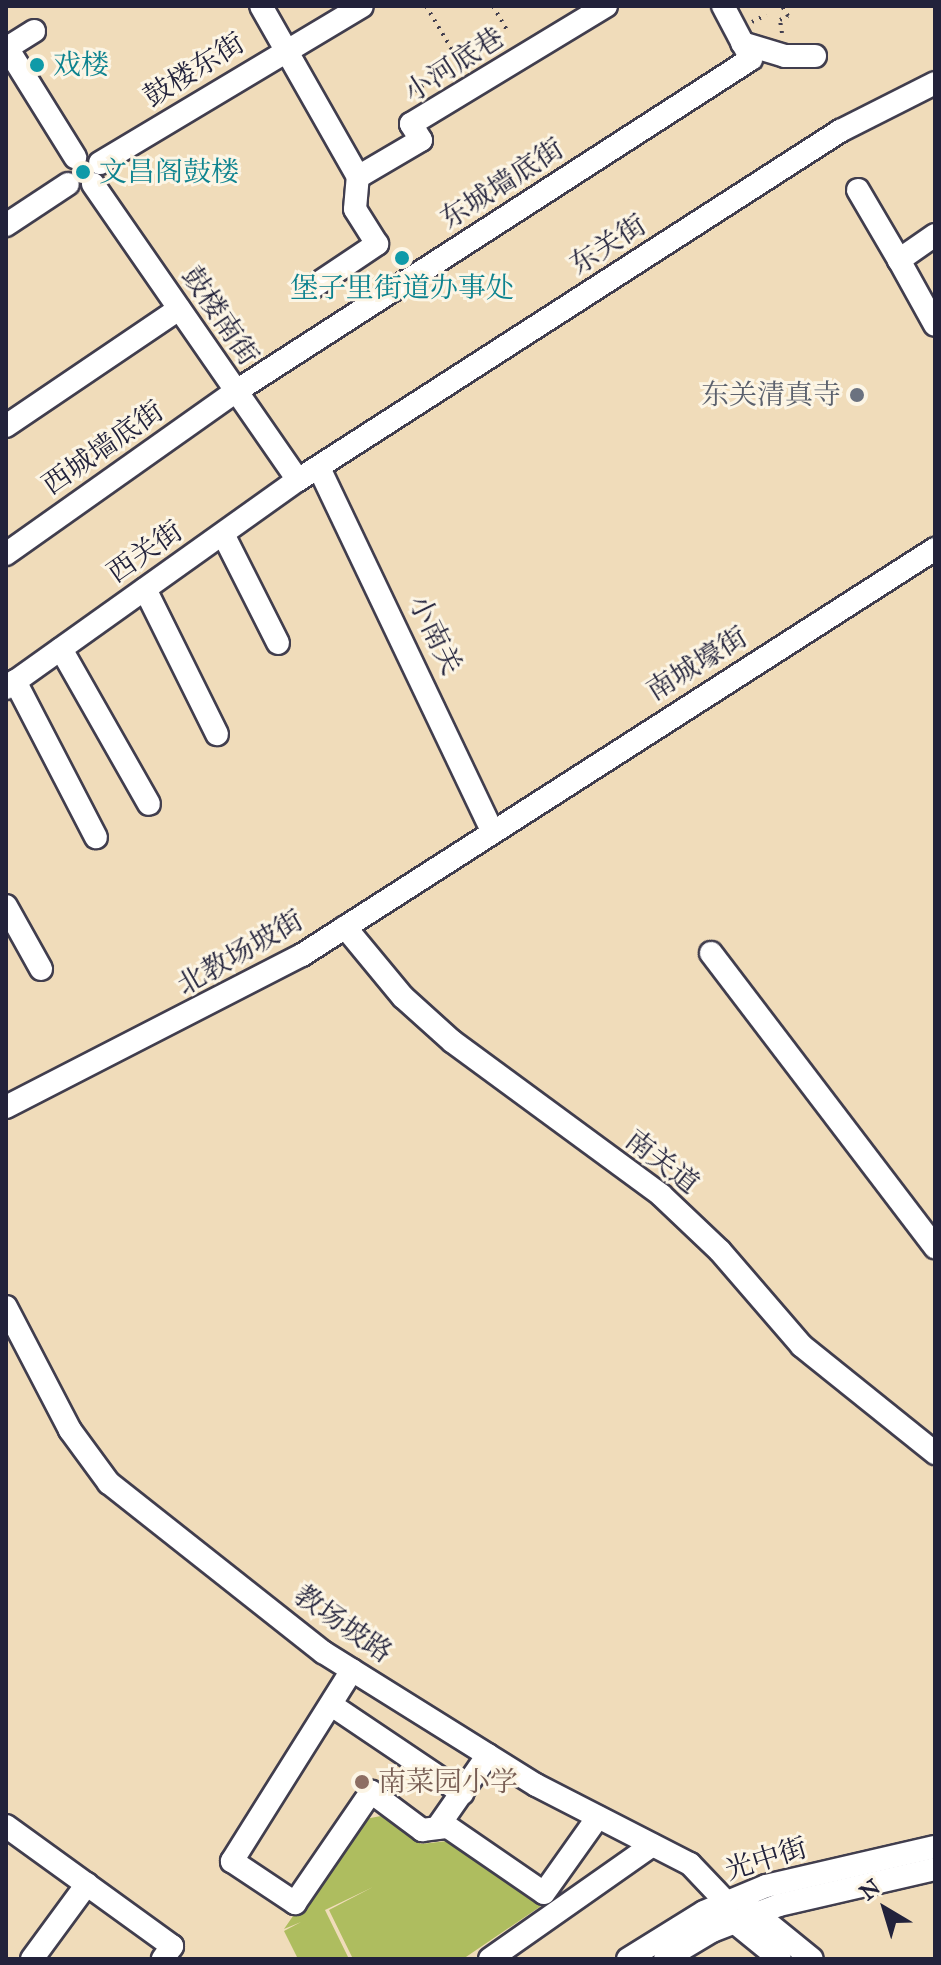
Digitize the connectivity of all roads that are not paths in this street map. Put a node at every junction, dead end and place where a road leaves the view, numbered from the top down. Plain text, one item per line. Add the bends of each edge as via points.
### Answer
1 (261, 6) edge
2 (362, 6) edge
3 (606, 6) edge
4 (723, 6) edge
5 (34, 31) dead end
6 (742, 43) junction
7 (6, 47) edge
8 (283, 51) junction
9 (815, 56) dead end
10 (935, 83) edge
11 (75, 157) dead end
12 (97, 174) joint
13 (358, 177) junction
14 (68, 184) tunnel mouth
15 (858, 190) dead end
16 (6, 225) edge
17 (935, 235) edge
18 (899, 260) junction
19 (310, 289) dead end
20 (179, 309) junction
21 (935, 325) edge
22 (235, 392) junction
23 (6, 426) edge
24 (319, 468) junction
25 (298, 480) junction
26 (223, 534) junction
27 (935, 549) edge
28 (6, 554) edge
29 (145, 589) junction
30 (278, 643) dead end
31 (61, 649) junction
32 (10, 684) edge
33 (217, 734) dead end
34 (149, 804) dead end
35 (492, 830) junction
36 (96, 837) dead end
37 (6, 906) edge
38 (345, 927) junction
39 (711, 953) dead end
40 (41, 969) dead end
41 (6, 1107) edge
42 (935, 1247) edge
43 (6, 1307) edge
44 (935, 1453) edge
45 (352, 1670) junction
46 (333, 1706) junction
47 (488, 1755) junction
48 (462, 1793) junction
49 (598, 1817) junction
50 (6, 1826) edge
51 (437, 1828) junction
52 (652, 1845) junction
53 (935, 1847) edge
54 (935, 1869) edge
55 (87, 1884) junction
56 (729, 1907) junction
57 (756, 1914) junction
58 (32, 1959) edge
59 (163, 1959) edge
60 (490, 1959) edge
61 (628, 1959) edge
62 (665, 1959) edge
63 (780, 1959) edge
64 (812, 1959) edge

1 - 8 street
2 - 8 street, 鼓楼东街
3 - 13 street, 小河底巷 via 411,124 421,140
4 - 6 street
5 - 7 street
6 - 9 street via 785,56
6 - 22 street, 东城墙底街 via 751,59
7 - 11 street
8 - 12 street, 鼓楼东街
8 - 13 street
10 - 24 street, 东关街 via 840,131
12 - 20 street, 鼓楼南街
13 - 19 street via 355,209 377,244
14 - 16 street
15 - 18 street
17 - 18 street
18 - 21 street
20 - 22 street, 鼓楼南街
20 - 23 street
22 - 25 street, 鼓楼南街
22 - 28 street, 西城墙底街
24 - 25 street, 西关街
24 - 35 street, 小南关
25 - 26 street, 西关街
26 - 29 street, 西关街
26 - 30 street
27 - 35 street, 南城壕街
29 - 31 street, 西关街
29 - 33 street
31 - 32 street, 西关街
31 - 34 street
32 - 36 street
35 - 38 street, 北教场坡街
37 - 40 street
38 - 41 street, 北教场坡街 via 242,990
38 - 44 street, 南关道 via 403,997 453,1042 661,1195 720,1251 802,1346
39 - 42 street
43 - 45 street, 教场坡路 via 70,1430 109,1483
45 - 46 street
45 - 47 street, 教场坡路
46 - 48 street
46 - 51 street via 232,1861 295,1903 371,1792 422,1830
47 - 48 street
47 - 49 street, 教场坡路
48 - 51 street
49 - 51 street via 544,1893 448,1827
49 - 52 street, 教场坡路
50 - 55 street
52 - 56 street, 教场坡路 via 690,1864
52 - 60 street
53 - 56 street, 光中街 via 766,1886
54 - 57 street, 光中街
55 - 58 street
55 - 59 street via 172,1946
56 - 57 street
56 - 61 street, 光中街
56 - 62 street, 光中街
56 - 63 street
57 - 64 street

